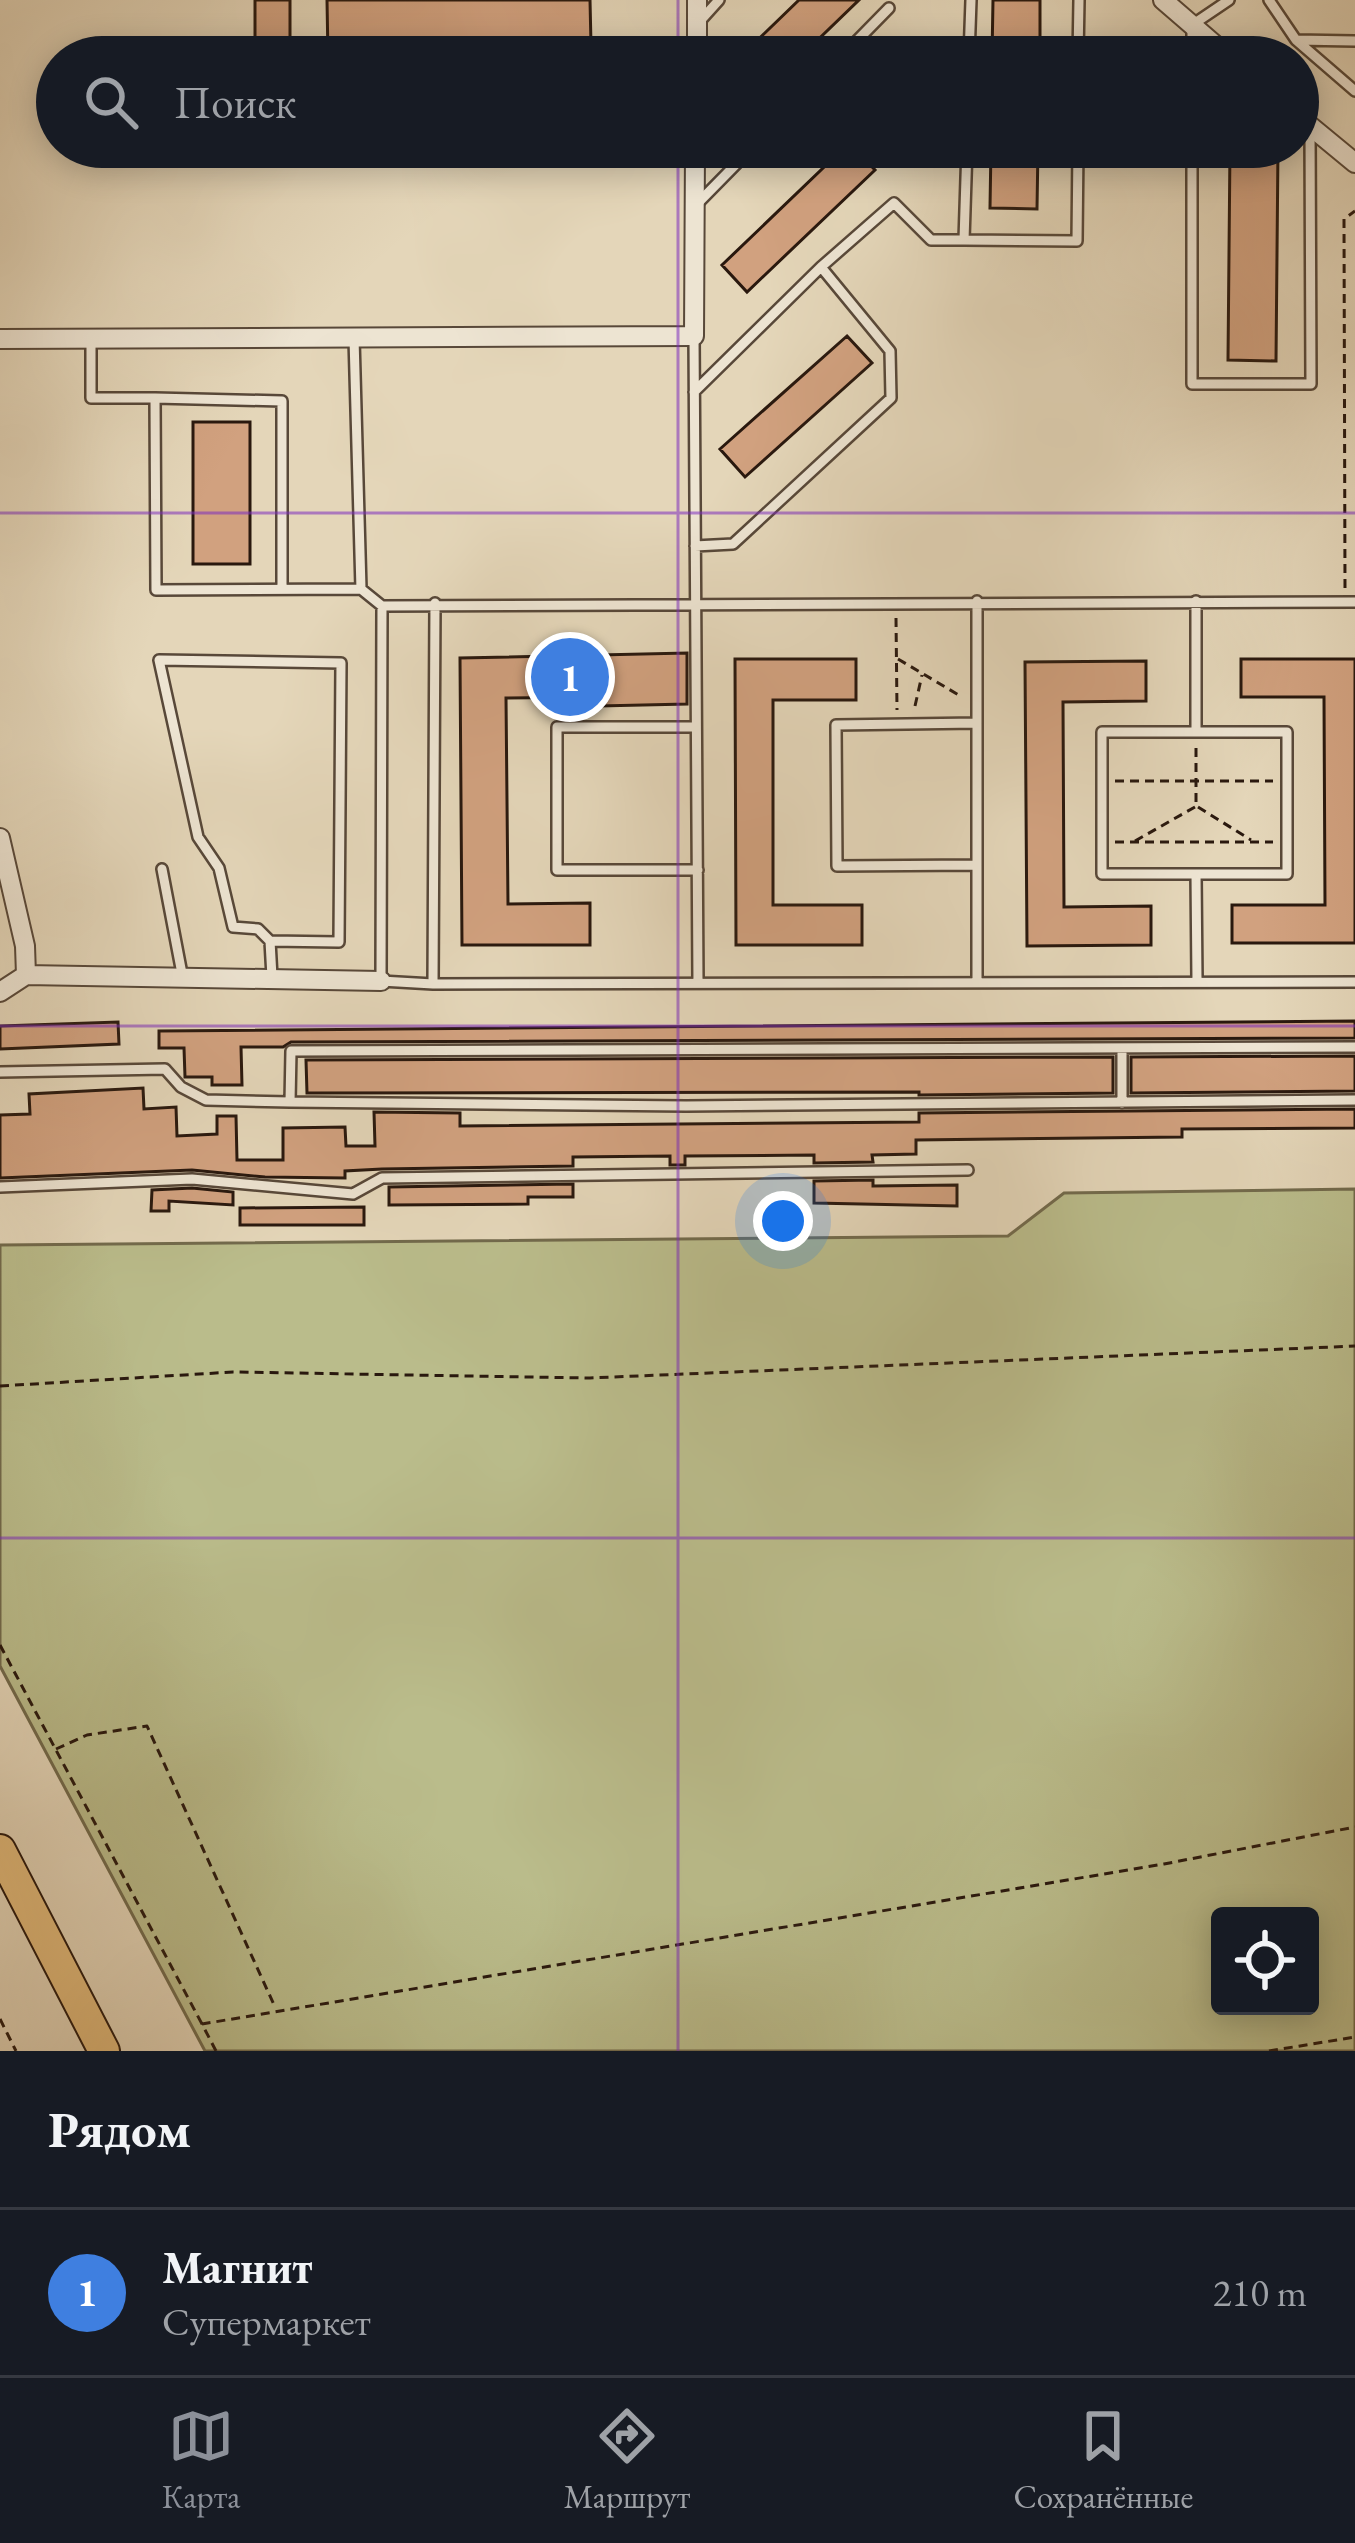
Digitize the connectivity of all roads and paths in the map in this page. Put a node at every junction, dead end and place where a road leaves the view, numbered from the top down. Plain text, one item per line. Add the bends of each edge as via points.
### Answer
1 (697, 0) edge
2 (719, 0) edge
3 (971, 0) edge
4 (1078, 0) edge
5 (1163, 0) edge
6 (1229, 0) edge
7 (1269, 0) edge
8 (889, 8) dead end
9 (697, 24) junction
10 (1192, 25) junction
11 (697, 36) edge
12 (862, 36) edge
13 (970, 36) edge
14 (1078, 36) edge
15 (1192, 36) edge
16 (1205, 36) edge
17 (1293, 36) edge
18 (1319, 40) edge
19 (1355, 41) edge
20 (1319, 60) edge
21 (1355, 92) edge
22 (1319, 134) edge
23 (1355, 164) edge
24 (695, 168) edge
25 (732, 168) edge
26 (966, 168) edge
27 (1078, 168) edge
28 (1192, 168) edge
29 (1305, 168) edge
30 (694, 207) junction
31 (1355, 211) edge
32 (964, 240) junction
33 (821, 268) junction
34 (694, 336) junction
35 (354, 338) junction
36 (0, 339) edge
37 (91, 339) junction
38 (694, 392) junction
39 (155, 398) junction
40 (695, 546) junction
41 (1345, 568) junction
42 (1355, 568) edge
43 (282, 590) junction
44 (361, 590) junction
45 (1196, 601) junction
46 (695, 602) junction
47 (896, 602) junction
48 (976, 602) junction
49 (1350, 602) edge
50 (435, 603) junction
51 (382, 605) junction
52 (896, 658) junction
53 (922, 673) junction
54 (977, 705) junction
55 (977, 723) junction
56 (897, 724) junction
57 (911, 724) junction
58 (696, 727) junction
59 (1196, 732) junction
60 (1102, 781) junction
61 (1196, 781) junction
62 (1287, 781) junction
63 (1196, 806) junction
64 (0, 838) edge
65 (1102, 842) junction
66 (1134, 842) junction
67 (1254, 842) junction
68 (1287, 842) junction
69 (977, 865) junction
70 (162, 869) dead end
71 (698, 870) junction
72 (1196, 874) junction
73 (269, 941) junction
74 (26, 974) junction
75 (183, 979) junction
76 (272, 980) junction
77 (381, 981) junction
78 (1197, 981) junction
79 (977, 982) junction
80 (1355, 982) edge
81 (698, 983) junction
82 (433, 984) junction
83 (0, 992) edge
84 (1355, 1047) edge
85 (1122, 1049) junction
86 (0, 1072) edge
87 (1355, 1100) edge
88 (290, 1102) junction
89 (1122, 1103) junction
90 (968, 1170) dead end
91 (0, 1187) edge
92 (1355, 1346) edge
93 (0, 1386) edge
94 (0, 1645) edge
95 (56, 1750) junction
96 (1355, 1827) edge
97 (0, 1850) edge
98 (276, 2009) junction
99 (0, 2018) edge
100 (202, 2024) junction
101 (1355, 2037) edge
102 (16, 2051) edge
103 (104, 2051) edge
104 (215, 2051) edge
105 (1269, 2051) edge

1 - 9 street
2 - 9 lane
3 - 13 lane
4 - 14 lane
5 - 10 street
6 - 10 lane
7 - 17 lane
8 - 12 lane
9 - 11 street
10 - 15 lane
10 - 16 street
18 - 19 lane
20 - 21 lane
22 - 23 street
24 - 30 street
25 - 30 lane
26 - 32 lane
27 - 32 lane via 1077,241
28 - 29 lane via 1192,384 1311,384
30 - 34 street
31 - 41 path via 1344,218
32 - 33 lane via 931,240 894,203
33 - 38 lane
33 - 40 lane via 890,351 891,398 733,544
34 - 35 street
34 - 38 lane
35 - 37 street
35 - 44 lane
36 - 37 street
37 - 39 lane via 91,398
38 - 40 lane
39 - 43 lane via 282,401
39 - 43 lane via 156,590
40 - 46 lane
41 - 42 path
41 - 49 path
43 - 44 lane
44 - 51 lane
45 - 48 lane
45 - 49 lane
45 - 59 lane
46 - 47 lane
46 - 50 lane
46 - 58 lane
47 - 48 lane
47 - 52 path
48 - 54 lane
50 - 51 lane
50 - 82 lane
51 - 77 lane
52 - 53 path
52 - 56 path
53 - 54 path
53 - 57 path
54 - 55 lane
55 - 57 lane
55 - 69 lane
56 - 57 lane
56 - 69 lane via 836,725 837,866
58 - 71 lane
58 - 71 lane via 557,727 557,870
59 - 60 lane via 1102,732
59 - 61 path
59 - 62 lane via 1287,732
60 - 61 path
60 - 65 lane
61 - 62 path
61 - 63 path
62 - 68 lane
63 - 66 path
63 - 67 path
64 - 74 street
65 - 66 path
65 - 72 lane via 1102,874
66 - 67 path
67 - 68 path
68 - 72 lane via 1287,874
69 - 79 lane
70 - 75 lane
71 - 81 lane
72 - 78 lane
73 - 73 lane via 339,942 341,663 159,660 198,837 219,868 230,922
73 - 76 lane
74 - 75 street
74 - 83 street
75 - 76 street
76 - 77 street
77 - 82 lane
78 - 79 lane
78 - 80 lane
79 - 81 lane
81 - 82 lane
84 - 85 lane
85 - 88 lane via 291,1051
85 - 89 lane
86 - 88 lane via 166,1069 206,1100
87 - 89 lane
88 - 89 lane
90 - 91 lane via 382,1178 353,1194 192,1179
92 - 93 path via 590,1378 233,1372
94 - 95 path
95 - 98 path via 87,1735 147,1726
95 - 100 path
96 - 98 path
97 - 103 main road
98 - 100 path
99 - 102 path
100 - 104 path
101 - 105 path

